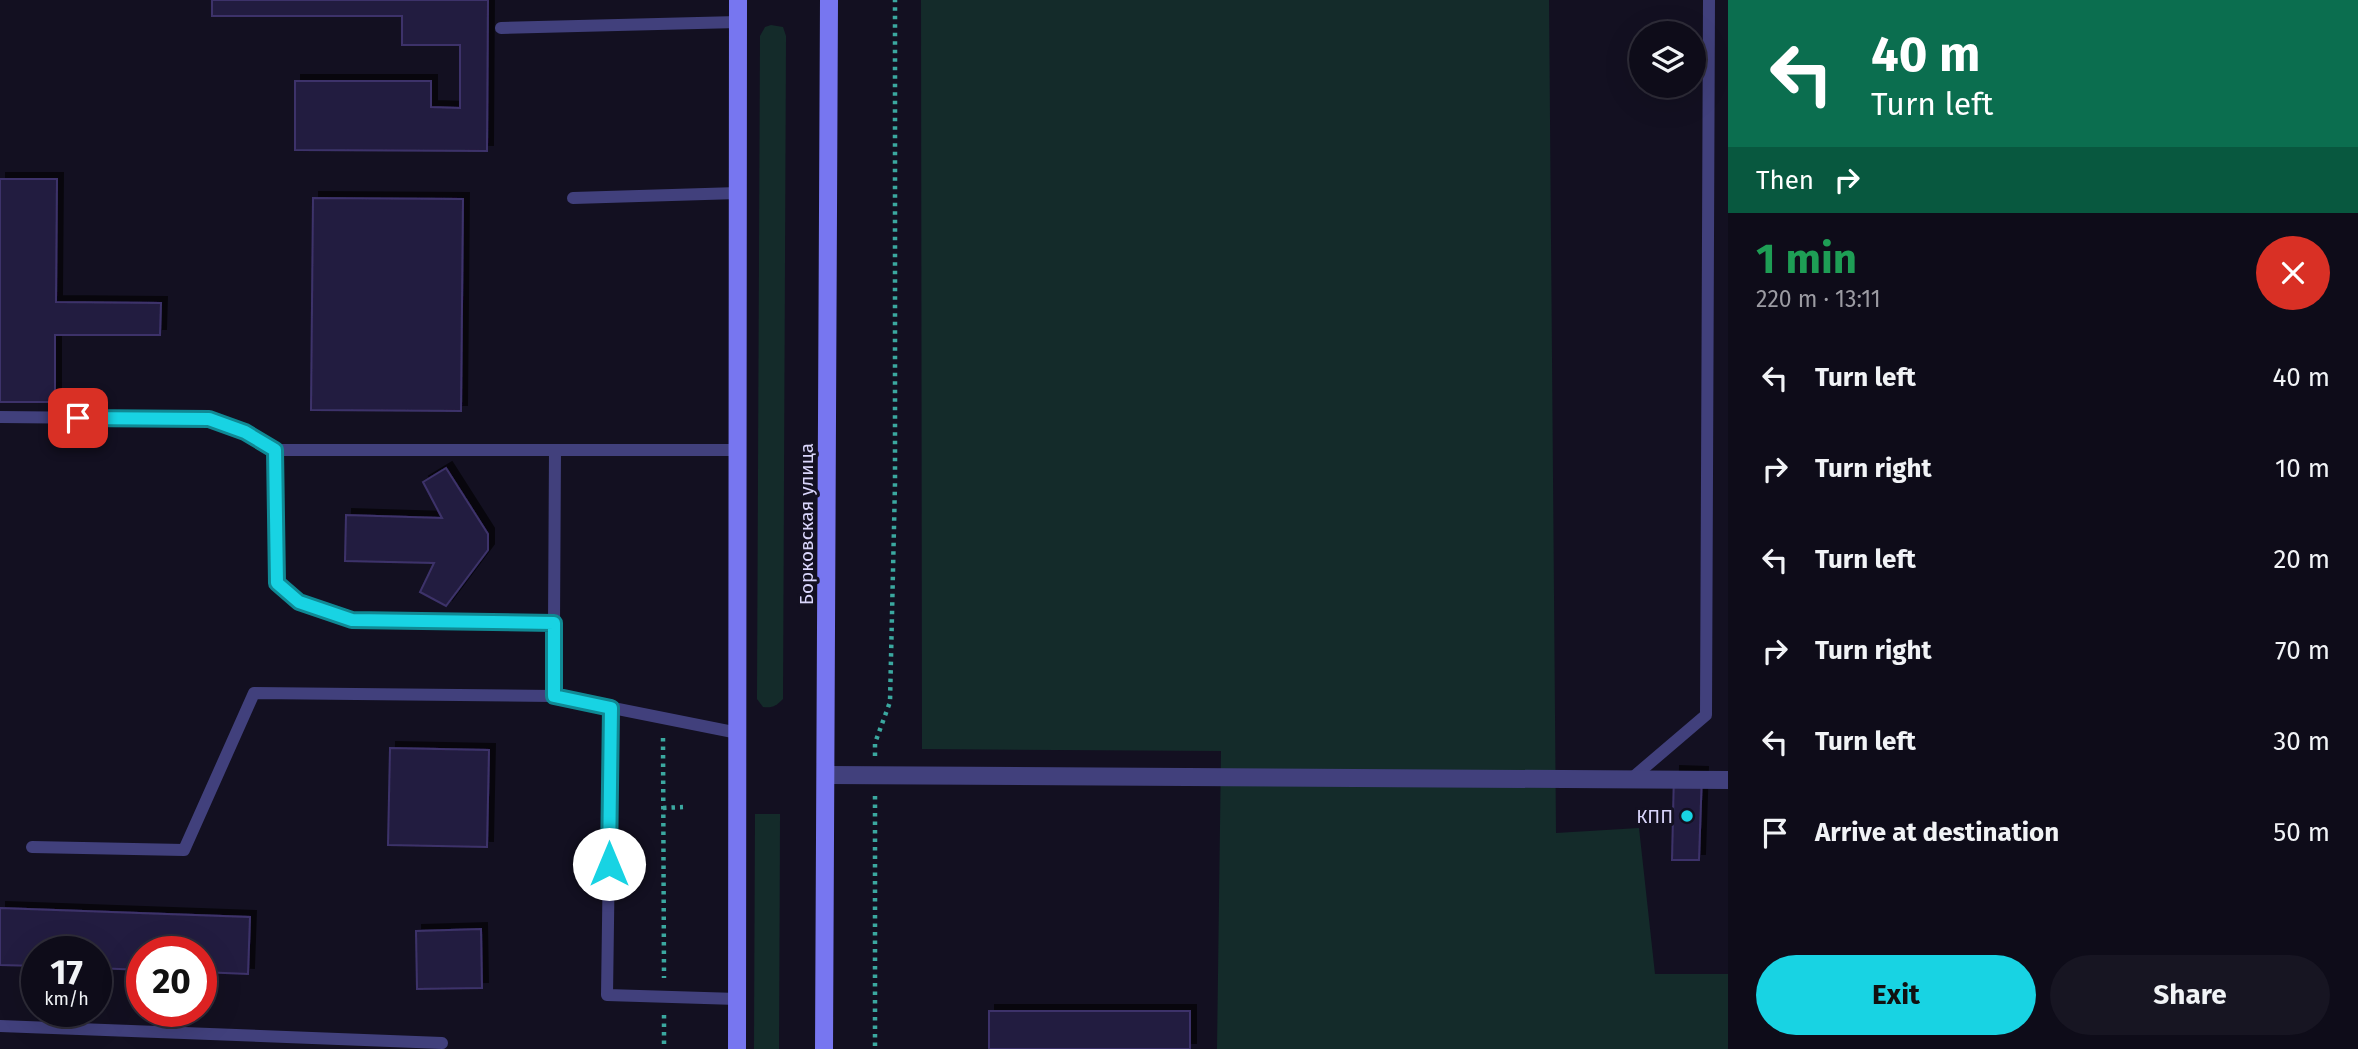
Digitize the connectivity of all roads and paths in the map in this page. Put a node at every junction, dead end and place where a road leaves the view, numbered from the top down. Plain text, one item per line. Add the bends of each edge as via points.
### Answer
1 (738, 0) edge
2 (829, 0) edge
3 (895, 0) edge
4 (1709, 0) edge
5 (738, 22) junction
6 (501, 27) dead end
7 (738, 193) junction
8 (573, 198) dead end
9 (0, 417) edge
10 (275, 450) junction
11 (555, 450) junction
12 (738, 450) junction
13 (554, 623) junction
14 (554, 696) junction
15 (611, 708) junction
16 (663, 718) junction
17 (738, 733) junction
18 (827, 775) junction
19 (875, 775) junction
20 (1631, 779) junction
21 (1728, 780) edge
22 (683, 807) dead end
23 (663, 808) junction
24 (32, 847) dead end
25 (664, 996) junction
26 (737, 999) junction
27 (0, 1026) edge
28 (442, 1043) dead end
29 (664, 1049) edge
30 (737, 1049) edge
31 (824, 1049) edge
32 (875, 1049) edge

1 - 5 main road
2 - 18 main road, Борковская улица
3 - 19 path via 890,702 875,743
4 - 20 lane via 1706,715
5 - 6 lane
5 - 7 main road
7 - 8 lane
7 - 12 main road
9 - 10 lane via 209,419 245,432
10 - 11 lane
10 - 13 lane via 277,583 299,602 352,620
11 - 12 lane
11 - 13 lane
12 - 17 main road
13 - 14 lane
14 - 15 lane
14 - 24 lane via 254,693 184,850
15 - 16 lane
15 - 25 lane via 607,995
16 - 17 lane
16 - 23 path
17 - 26 main road
18 - 19 street
18 - 31 main road, Борковская улица
19 - 20 street
19 - 32 path
20 - 21 street
22 - 23 path
23 - 25 path
25 - 26 lane
25 - 29 path
26 - 30 main road
27 - 28 lane

